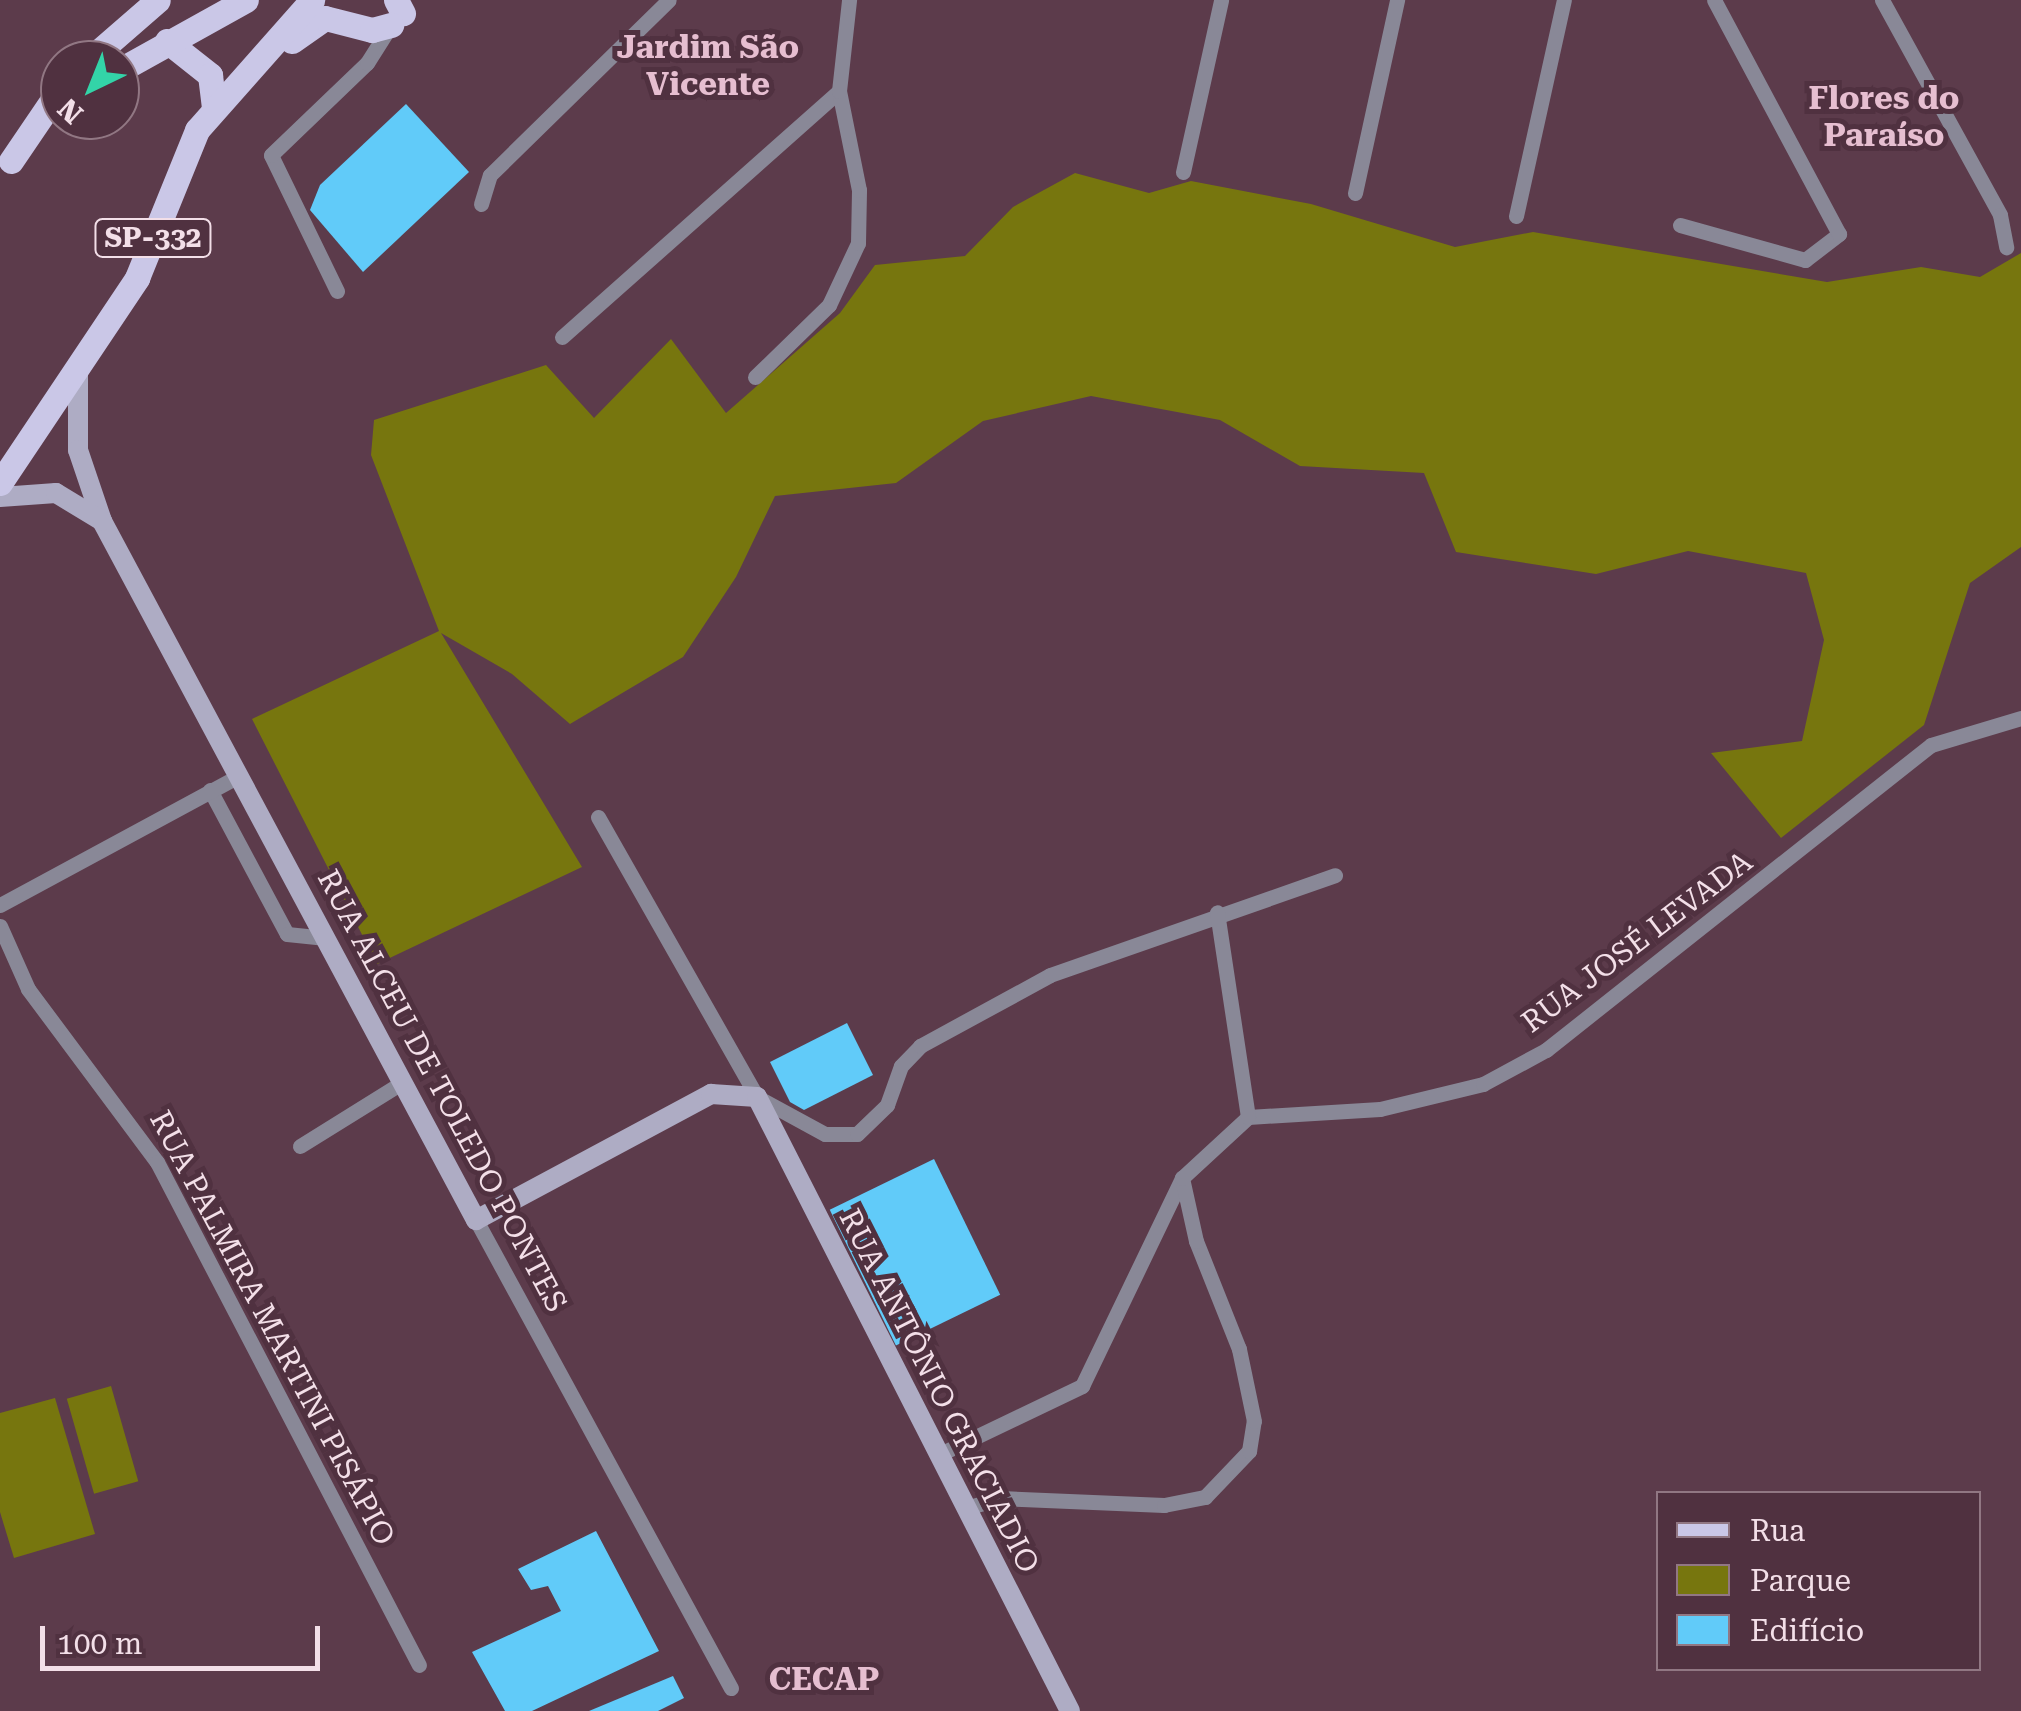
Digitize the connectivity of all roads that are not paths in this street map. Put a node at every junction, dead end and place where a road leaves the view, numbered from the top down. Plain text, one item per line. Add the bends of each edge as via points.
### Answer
1 (158, 0) edge
2 (246, 0) edge
3 (312, 0) edge
4 (669, 0) edge
5 (849, 0) edge
6 (1221, 0) edge
7 (1397, 0) edge
8 (1564, 0) edge
9 (1714, 0) edge
10 (1882, 0) edge
11 (396, 13) edge
12 (112, 40) edge
13 (167, 41) junction
14 (140, 58) edge
15 (258, 62) junction
16 (839, 91) junction
17 (214, 109) junction
18 (40, 119) edge
19 (40, 134) edge
20 (6, 167) edge
21 (1182, 172) dead end
22 (1356, 193) dead end
23 (481, 204) dead end
24 (1516, 216) dead end
25 (1680, 225) dead end
26 (2006, 246) dead end
27 (337, 291) dead end
28 (562, 337) dead end
29 (78, 372) junction
30 (755, 376) dead end
31 (0, 483) edge
32 (0, 497) edge
33 (102, 521) junction
34 (2021, 718) edge
35 (238, 776) junction
36 (210, 790) junction
37 (598, 817) dead end
38 (1335, 875) dead end
39 (0, 905) edge
40 (1218, 912) junction
41 (0, 926) edge
42 (326, 938) junction
43 (402, 1082) junction
44 (757, 1097) junction
45 (1248, 1116) junction
46 (300, 1146) dead end
47 (1182, 1178) junction
48 (476, 1220) junction
49 (938, 1455) junction
50 (966, 1508) junction
51 (419, 1665) dead end
52 (732, 1688) dead end
53 (1070, 1711) edge

1 - 12 main road
2 - 13 main road
3 - 15 main road, SP-332
4 - 23 street via 490,175
5 - 16 street
6 - 21 street
7 - 22 street
8 - 24 street
9 - 25 street via 1839,234 1805,260
10 - 26 street via 2000,215
11 - 15 main road via 372,30 326,18
11 - 27 street via 367,63 271,156
13 - 14 main road
13 - 17 main road via 210,75
15 - 17 main road, SP-332
16 - 28 street
16 - 30 street via 860,190 853,258 829,305
17 - 29 main road, SP-332 via 137,278
18 - 20 main road
19 - 20 main road
29 - 31 main road, SP-332
29 - 33 main road, RUA ALCEU DE TOLEDO PONTES via 78,450
32 - 33 main road via 56,493
33 - 35 main road, RUA ALCEU DE TOLEDO PONTES
34 - 45 street, RUA JOSÉ LEVADA via 1931,745 1546,1050 1483,1084 1380,1108
35 - 36 street
35 - 42 main road, RUA ALCEU DE TOLEDO PONTES
36 - 39 street
36 - 42 street via 287,934
37 - 44 street
38 - 40 street
40 - 44 street via 1050,975 920,1046 900,1066 887,1105 857,1134 825,1134
40 - 45 street
41 - 51 street, RUA PALMIRA MARTINI PISÁPIO via 28,990 158,1162
42 - 43 main road, RUA ALCEU DE TOLEDO PONTES
43 - 46 street
43 - 48 main road, RUA ALCEU DE TOLEDO PONTES
44 - 48 main road via 711,1094
44 - 49 main road, RUA ANTÔNIO GRACIADIO
45 - 47 street
47 - 49 street via 1082,1386
47 - 50 street via 1196,1241 1239,1349 1254,1421 1249,1451 1205,1497 1164,1505 1001,1498
48 - 52 street, RUA ALCEU DE TOLEDO PONTES
49 - 50 main road, RUA ANTÔNIO GRACIADIO
50 - 53 main road, RUA ANTÔNIO GRACIADIO

